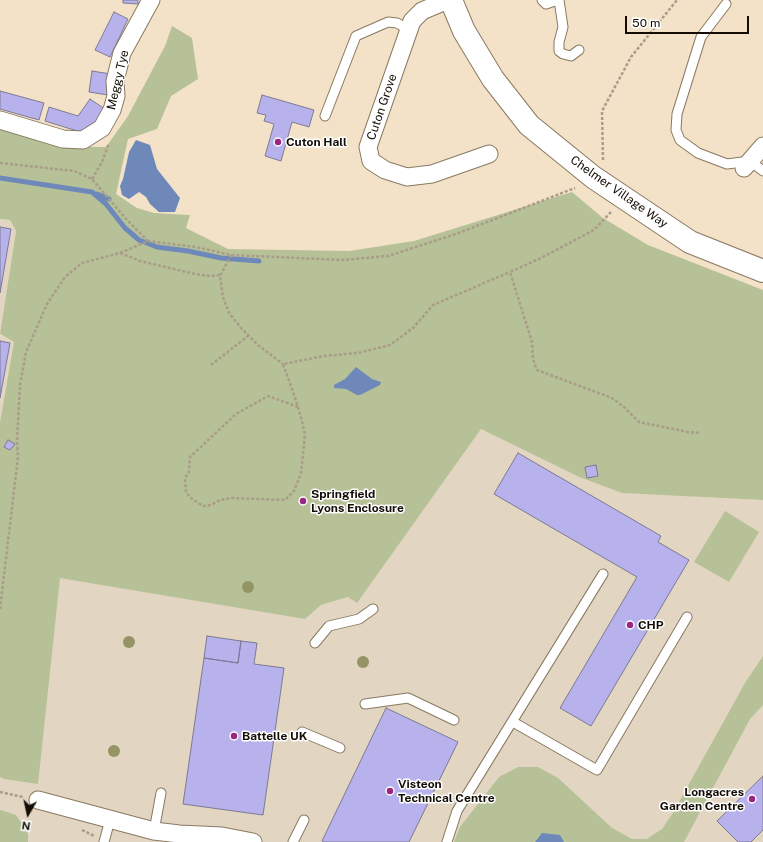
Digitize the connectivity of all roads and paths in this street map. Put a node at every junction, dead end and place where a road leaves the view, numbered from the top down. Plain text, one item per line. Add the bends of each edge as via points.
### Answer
1 (151, 0) edge
2 (449, 0) edge
3 (542, 0) edge
4 (558, 0) edge
5 (677, 0) edge
6 (726, 4) dead end
7 (409, 30) junction
8 (579, 50) dead end
9 (325, 116) dead end
10 (0, 120) edge
11 (763, 146) edge
12 (489, 154) dead end
13 (597, 159) dead end
14 (0, 163) edge
15 (747, 164) junction
16 (763, 171) edge
17 (576, 188) dead end
18 (616, 207) dead end
19 (148, 241) junction
20 (120, 253) junction
21 (231, 255) junction
22 (763, 270) edge
23 (510, 272) junction
24 (220, 275) junction
25 (248, 336) junction
26 (283, 364) junction
27 (211, 365) dead end
28 (298, 407) junction
29 (701, 433) dead end
30 (603, 574) dead end
31 (373, 608) dead end
32 (0, 609) edge
33 (687, 617) dead end
34 (316, 643) dead end
35 (364, 704) dead end
36 (454, 720) dead end
37 (513, 722) junction
38 (302, 732) dead end
39 (340, 748) dead end
40 (161, 793) dead end
41 (38, 800) dead end
42 (110, 820) junction
43 (304, 820) dead end
44 (154, 831) junction
45 (104, 842) edge
46 (253, 842) edge
47 (293, 842) edge
48 (447, 842) edge

1 - 10 street, Meggy Tye via 122,53 115,80 116,96 102,128 83,140 63,138
2 - 7 street, Cuton Grove via 422,11 412,21
2 - 22 street, Chelmer Village Way via 493,79 529,125 593,177 690,242
3 - 4 lane via 546,4
4 - 8 lane via 563,27 559,51 571,56
5 - 13 path via 631,56 602,111 603,163
6 - 15 lane via 701,37 677,114 676,130 680,140 698,153 727,164
7 - 9 lane via 397,23 388,22 356,36
7 - 12 street, Cuton Grove via 368,147 371,161 385,170 407,176 432,174
11 - 15 street
14 - 19 path via 74,171 92,179
15 - 16 lane
17 - 21 path via 456,234 388,256 342,260
18 - 23 path via 594,230
19 - 20 path
19 - 21 path via 196,247
20 - 24 path via 140,261 195,274
20 - 32 path via 82,263 65,277 47,304 26,352 20,384 18,457
21 - 24 path
23 - 26 path via 433,305 413,328 390,345 358,353
23 - 29 path via 530,336 537,370 612,398 639,422
24 - 25 path via 223,297 229,313
25 - 26 path
25 - 27 path
26 - 28 path
28 - 28 path via 268,396 236,414 190,457 189,472 185,478 186,492 203,506 232,498 285,500 294,491 302,473 305,435
30 - 37 lane
31 - 34 lane via 359,619 329,626
33 - 37 lane via 597,770
35 - 36 lane via 408,698
37 - 48 lane via 457,811
38 - 39 lane
40 - 44 lane
41 - 42 street
42 - 44 street
42 - 45 lane
43 - 47 lane
44 - 46 street via 222,836

